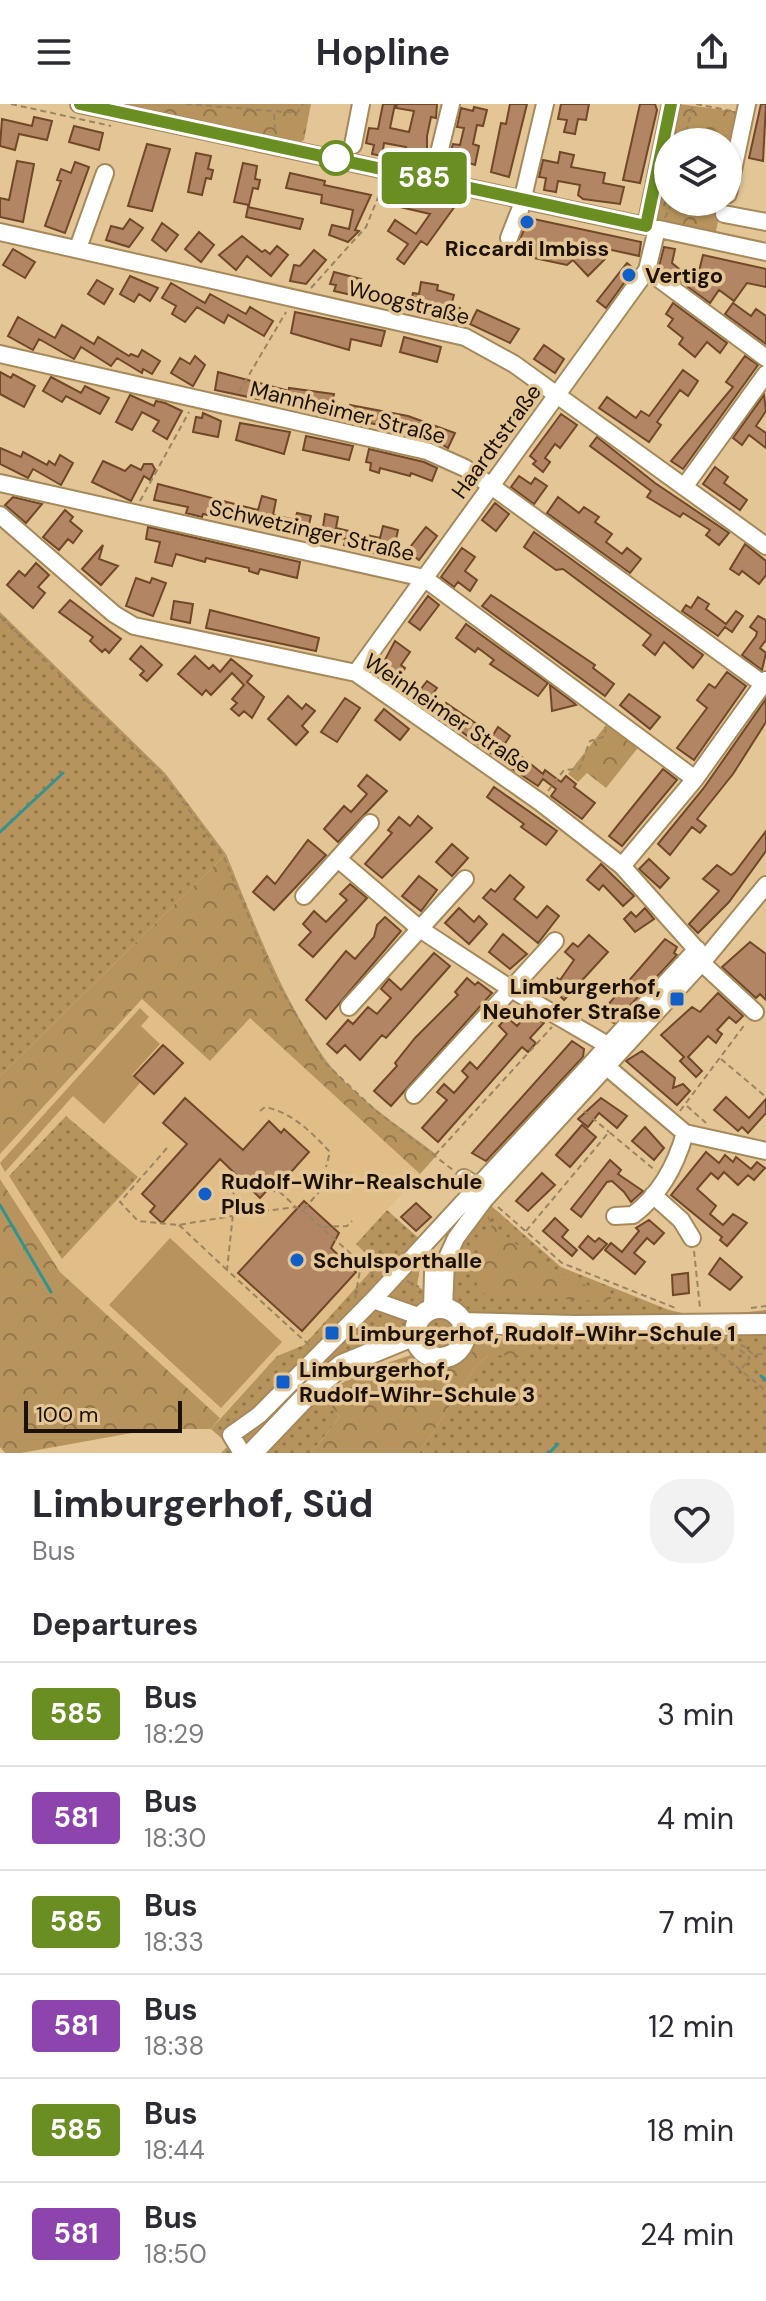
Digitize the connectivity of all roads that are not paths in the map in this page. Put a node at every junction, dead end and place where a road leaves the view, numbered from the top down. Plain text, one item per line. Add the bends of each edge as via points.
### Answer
1 (79, 104) edge
2 (361, 104) edge
3 (451, 104) edge
4 (545, 104) edge
5 (671, 104) edge
6 (353, 145) dead end
7 (438, 157) dead end
8 (105, 173) dead end
9 (521, 202) junction
10 (742, 214) edge
11 (723, 216) edge
12 (766, 222) edge
13 (651, 228) junction
14 (0, 232) edge
15 (509, 238) dead end
16 (718, 243) junction
17 (78, 248) junction
18 (766, 252) edge
19 (647, 270) junction
20 (0, 354) edge
21 (766, 358) edge
22 (766, 374) edge
23 (558, 394) junction
24 (0, 483) edge
25 (490, 485) junction
26 (684, 487) junction
27 (0, 515) edge
28 (766, 546) edge
29 (424, 578) junction
30 (356, 673) junction
31 (765, 682) edge
32 (695, 779) junction
33 (370, 823) dead end
34 (338, 859) junction
35 (622, 866) junction
36 (465, 879) dead end
37 (766, 885) edge
38 (304, 896) dead end
39 (420, 929) junction
40 (555, 941) dead end
41 (701, 957) junction
42 (511, 989) junction
43 (349, 1007) dead end
44 (755, 1012) road end
45 (614, 1048) junction
46 (607, 1067) junction
47 (414, 1095) dead end
48 (678, 1128) junction
49 (766, 1151) edge
50 (464, 1178) dead end
51 (484, 1193) junction
52 (653, 1195) junction
53 (615, 1216) dead end
54 (692, 1238) road end
55 (368, 1305) junction
56 (426, 1323) junction
57 (766, 1324) edge
58 (463, 1330) junction
59 (242, 1453) edge
60 (252, 1453) edge

1 - 9 street
2 - 6 street
3 - 7 street
4 - 9 street
5 - 13 street, Haardtstraße
8 - 17 street
9 - 13 street via 628,217
9 - 15 street
10 - 12 street
11 - 16 street
13 - 16 street
13 - 19 street, Haardtstraße
14 - 17 street, Woogstraße
16 - 18 street
17 - 23 street, Woogstraße via 465,337
19 - 21 street
19 - 23 street, Haardtstraße
20 - 25 street, Mannheimer Straße via 427,451
22 - 26 street
23 - 25 street, Haardtstraße
23 - 26 street, Woogstraße
24 - 29 street, Schwetzinger Straße
25 - 29 street, Haardtstraße
25 - 31 street, Mannheimer Straße
26 - 28 street, Woogstraße
27 - 30 street, Weinheimer Straße via 134,626
29 - 30 street, Haardtstraße
29 - 32 street, Schwetzinger Straße
30 - 35 street, Weinheimer Straße
31 - 32 street
32 - 35 street
33 - 34 street
34 - 38 street
34 - 39 street
35 - 41 street, Weinheimer Straße
36 - 39 street
37 - 41 street
39 - 42 street
39 - 43 street
40 - 42 street
41 - 44 street, Weinheimer Straße
41 - 45 street
42 - 45 street
42 - 47 street
45 - 46 street
45 - 51 street
46 - 48 street
46 - 51 street
48 - 49 street
48 - 52 street via 676,1167
50 - 51 street
51 - 55 street
51 - 56 street via 446,1260
52 - 53 street via 633,1215
52 - 54 street
55 - 56 street
55 - 59 street via 259,1415 231,1435
56 - 58 main road
56 - 58 main road via 430,1356 444,1357 457,1350
56 - 60 main road via 342,1365
57 - 58 main road via 701,1320

